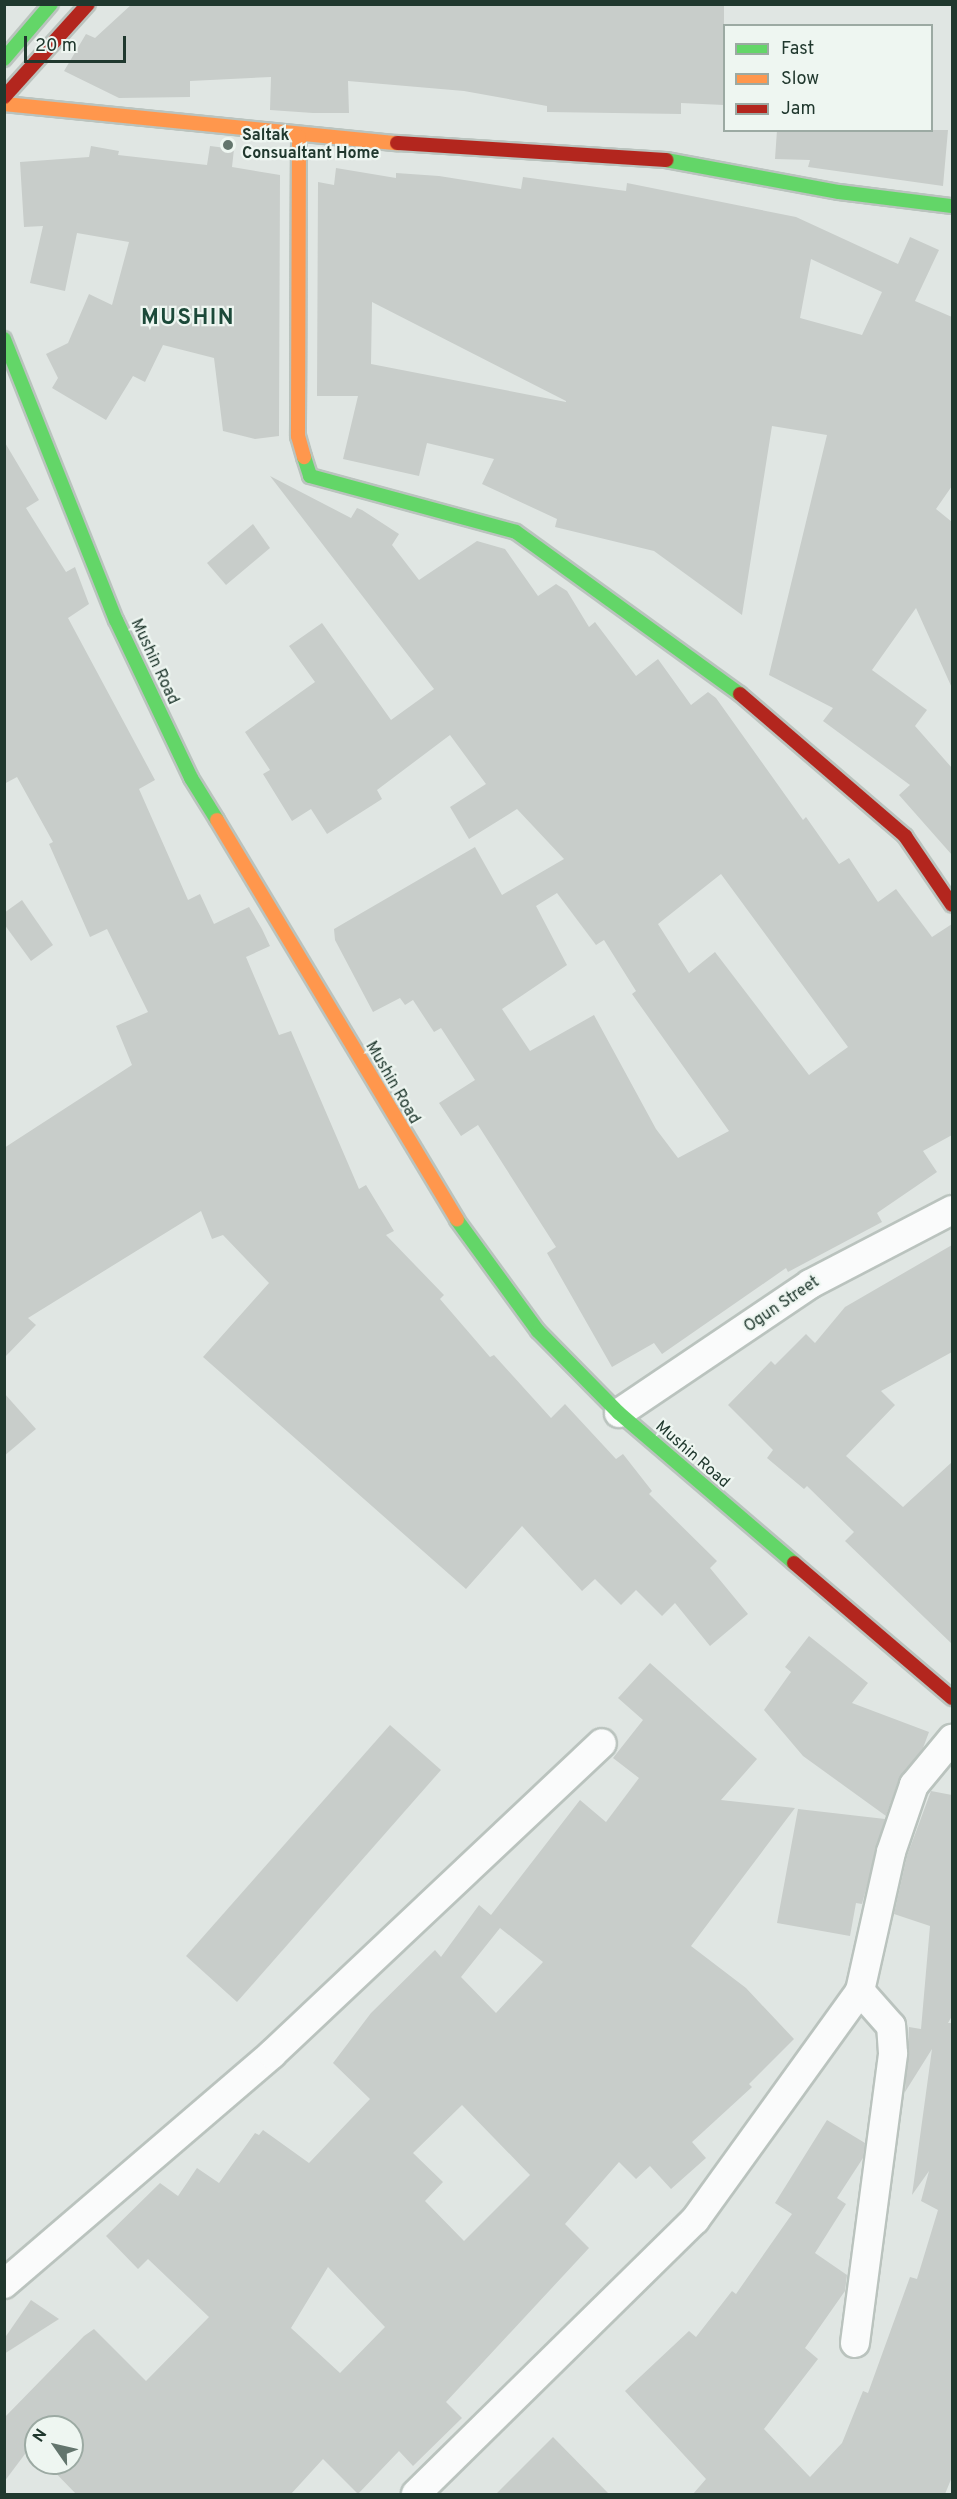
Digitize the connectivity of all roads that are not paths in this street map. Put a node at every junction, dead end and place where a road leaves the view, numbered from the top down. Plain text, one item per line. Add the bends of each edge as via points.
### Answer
1 (51, 4) edge
2 (88, 4) edge
3 (4, 59) edge
4 (4, 97) edge
5 (4, 104) edge
6 (299, 137) junction
7 (952, 206) edge
8 (4, 339) edge
9 (952, 905) edge
10 (952, 1210) edge
11 (619, 1413) junction
12 (952, 1698) edge
13 (952, 1739) edge
14 (602, 1743) dead end
15 (860, 1991) junction
16 (4, 2284) edge
17 (855, 2343) dead end
18 (416, 2494) edge

1 - 3 street
2 - 4 street
5 - 6 street
6 - 7 street via 676,161 839,192
6 - 9 street via 298,436 310,476 516,532 729,684 904,836
8 - 11 street, Mushin Road via 116,620 191,778 289,937 436,1193 538,1331
10 - 11 street, Ogun Street via 810,1284
11 - 12 street, Mushin Road
13 - 15 street via 914,1785 891,1852
14 - 16 street via 272,2054
15 - 17 street via 891,2026 893,2053
15 - 18 street via 695,2220

